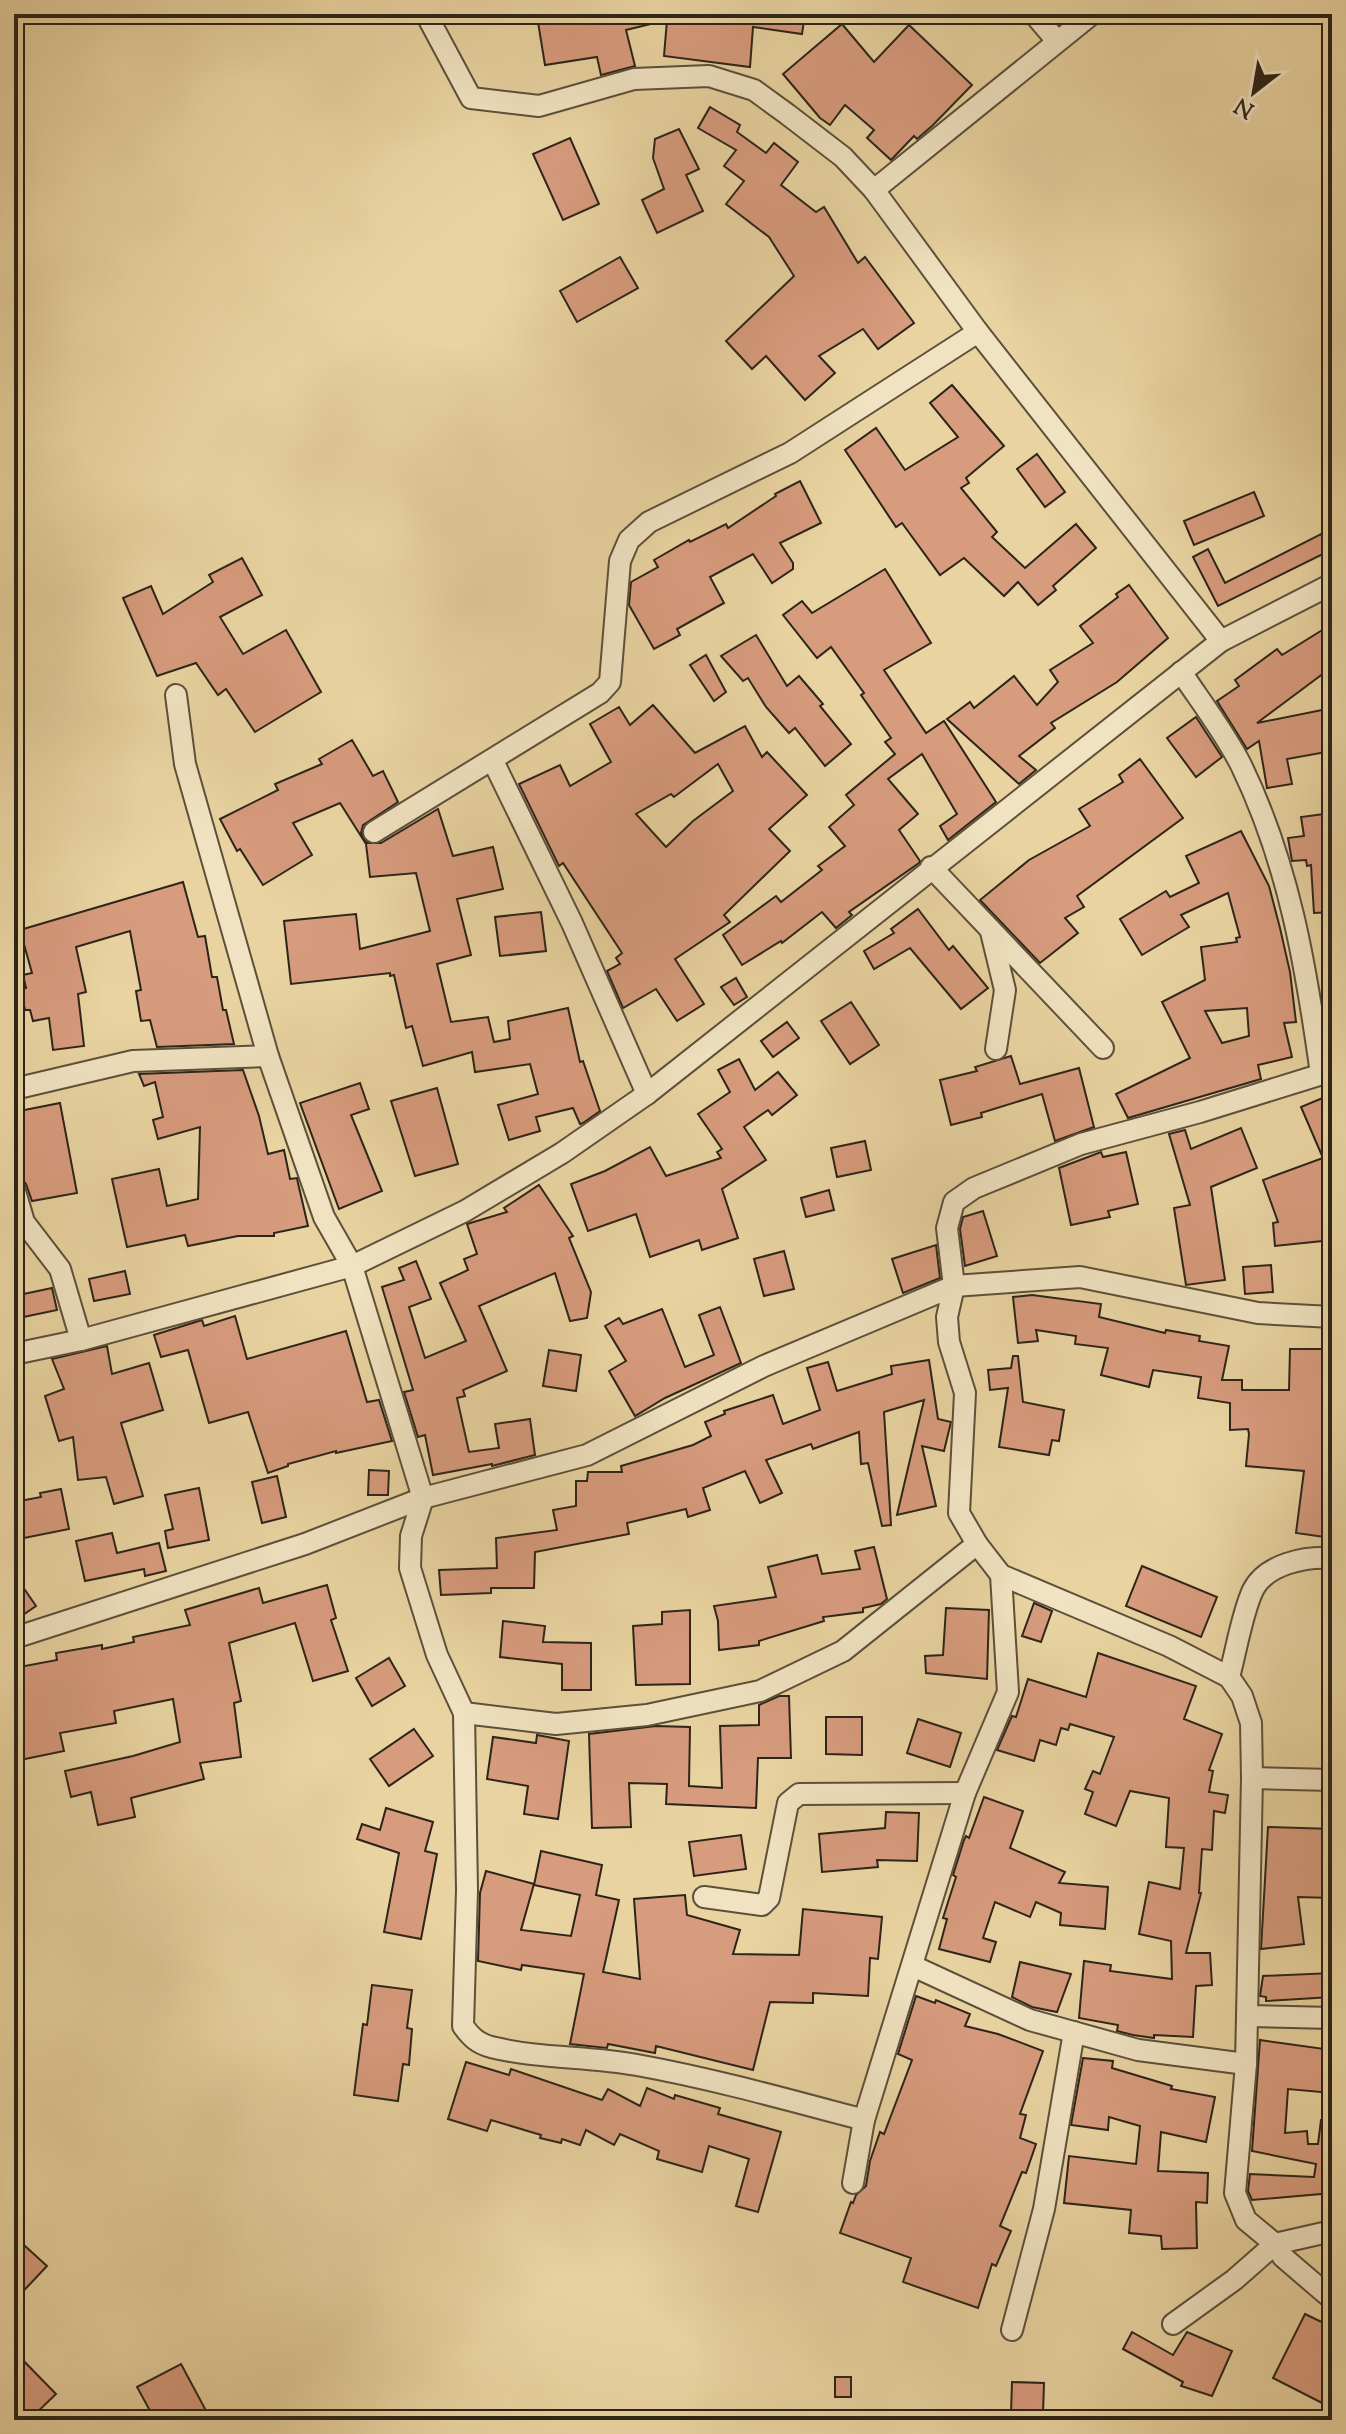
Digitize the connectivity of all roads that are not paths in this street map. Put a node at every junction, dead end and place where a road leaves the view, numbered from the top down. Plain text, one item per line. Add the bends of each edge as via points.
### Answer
1 (426, 14) edge
2 (1034, 14) edge
3 (1092, 14) edge
4 (1057, 41) junction
5 (874, 190) junction
6 (978, 332) junction
7 (1332, 584) edge
8 (1221, 641) junction
9 (1181, 672) junction
10 (176, 695) dead end
11 (493, 761) junction
12 (374, 832) dead end
13 (931, 867) junction
14 (991, 932) junction
15 (1103, 1048) dead end
16 (996, 1049) dead end
17 (268, 1056) junction
18 (1326, 1072) edge
19 (14, 1089) edge
20 (647, 1094) junction
21 (14, 1188) edge
22 (352, 1266) junction
23 (954, 1286) junction
24 (1332, 1317) edge
25 (81, 1340) junction
26 (14, 1354) edge
27 (423, 1498) junction
28 (977, 1544) junction
29 (1332, 1558) edge
30 (1001, 1575) junction
31 (14, 1638) edge
32 (1229, 1677) junction
33 (464, 1713) junction
34 (1252, 1778) junction
35 (1332, 1780) edge
36 (965, 1793) junction
37 (704, 1897) dead end
38 (913, 1966) junction
39 (1247, 2016) junction
40 (1332, 2018) edge
41 (1074, 2032) junction
42 (1246, 2064) junction
43 (864, 2120) junction
44 (853, 2183) dead end
45 (1332, 2231) edge
46 (1275, 2244) junction
47 (1332, 2299) edge
48 (1173, 2324) dead end
49 (1012, 2330) dead end

1 - 5 street via 471,98 539,106 634,79 709,76 754,90 843,157
2 - 4 street
3 - 4 street
4 - 5 street
5 - 6 street
6 - 8 street
6 - 11 street via 790,453 649,522 629,540 620,561 610,682
7 - 8 street
8 - 9 street
9 - 13 street
9 - 18 street via 1240,763 1282,864
10 - 17 street via 185,764
11 - 12 street
11 - 20 street
13 - 14 street
13 - 20 street
14 - 15 street
14 - 16 street via 1005,990
17 - 19 street via 133,1061
17 - 22 street via 324,1217
18 - 23 street via 1081,1144 974,1188 954,1202 947,1228
20 - 22 street via 465,1211
21 - 25 street via 24,1222 60,1269
22 - 25 street
22 - 27 street
23 - 24 street via 1080,1277 1258,1313
23 - 27 street via 764,1366 587,1455
23 - 28 street via 947,1317 949,1342 965,1393 959,1513
25 - 26 street
27 - 31 street via 305,1544
27 - 33 street via 411,1536 410,1568 437,1655
28 - 30 street
28 - 33 street via 843,1651 760,1691 647,1715 556,1724
29 - 32 street via 1292,1562 1267,1574 1254,1589
30 - 32 street
30 - 36 street via 1008,1692
32 - 34 street via 1251,1723
33 - 43 street via 463,2026 473,2040 552,2058 634,2065
34 - 35 street
34 - 39 street
36 - 37 street via 799,1794 788,1803 769,1898 762,1905
36 - 38 street
38 - 41 street via 1030,2020
38 - 43 street
39 - 40 street
39 - 42 street
41 - 42 street via 1138,2050
41 - 49 street via 1044,2209
42 - 46 street via 1235,2193 1246,2220
43 - 44 street
45 - 46 street
46 - 47 street
46 - 48 street

